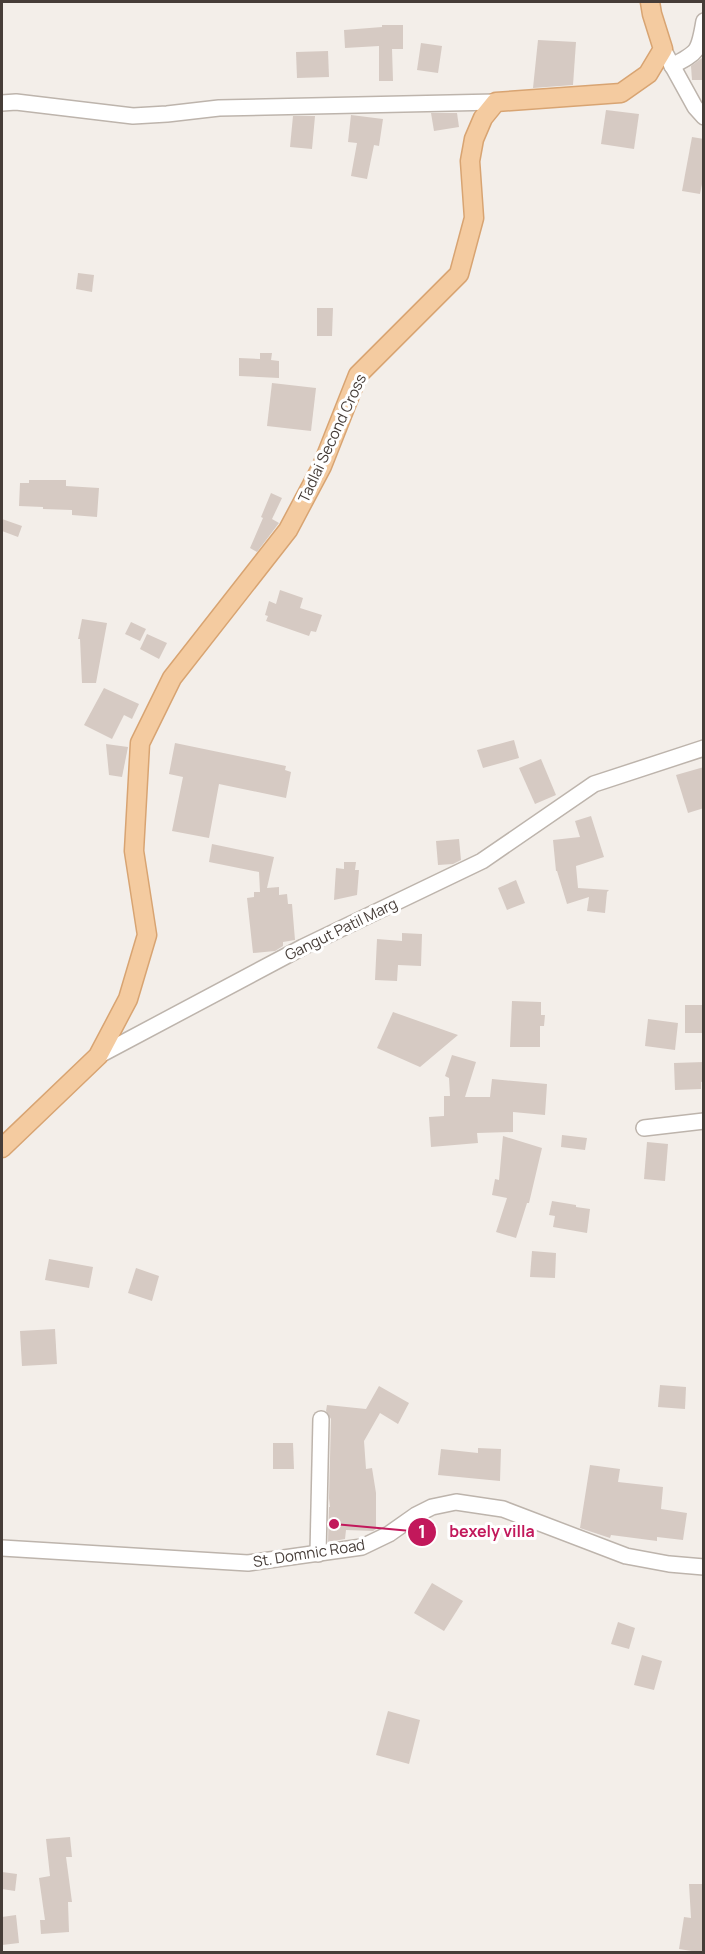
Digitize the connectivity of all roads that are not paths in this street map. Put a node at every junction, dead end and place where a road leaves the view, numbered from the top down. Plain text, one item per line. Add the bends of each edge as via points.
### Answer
1 (650, 2) edge
2 (704, 21) edge
3 (663, 49) junction
4 (672, 66) junction
5 (496, 102) junction
6 (2, 103) edge
7 (704, 117) edge
8 (704, 748) edge
9 (98, 1056) junction
10 (704, 1121) edge
11 (644, 1128) dead end
12 (2, 1148) edge
13 (321, 1419) dead end
14 (2, 1548) edge
15 (318, 1554) junction
16 (704, 1568) edge

1 - 3 main road
2 - 4 street via 695,53
3 - 4 street
3 - 5 main road via 648,74 621,93
4 - 7 street
5 - 6 street via 219,108 133,116
5 - 9 main road, Tadlai Second Cross via 474,139 470,161 474,218 459,274 358,375 322,466 288,530 172,678 141,743 134,851 147,935 128,999
8 - 9 street, Gangut Patil Marg via 594,784 482,861 303,947
9 - 12 main road, Gangut Patil Marg
10 - 11 street
13 - 15 street
14 - 15 street, St. Domnic Road via 248,1563
15 - 16 street, St. Domnic Road via 362,1547 432,1507 456,1502 503,1509 626,1556

